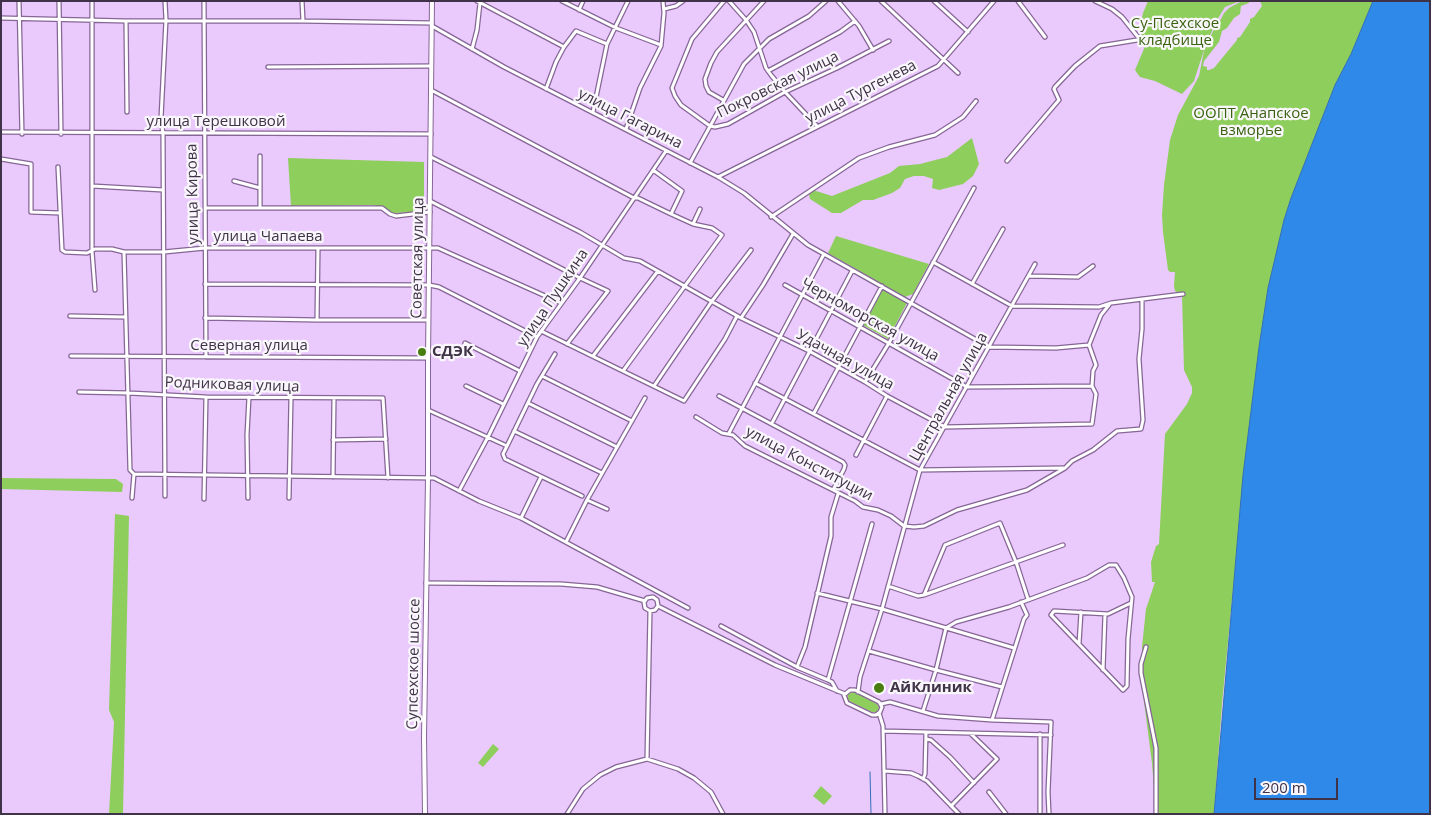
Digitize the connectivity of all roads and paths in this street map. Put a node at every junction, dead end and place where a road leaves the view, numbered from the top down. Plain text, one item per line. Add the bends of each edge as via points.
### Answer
1 (19, 1) edge
2 (59, 1) edge
3 (92, 1) edge
4 (165, 1) edge
5 (204, 1) edge
6 (302, 1) edge
7 (432, 1) edge
8 (562, 1) edge
9 (583, 1) edge
10 (628, 1) edge
11 (663, 1) edge
12 (683, 1) edge
13 (724, 1) edge
14 (729, 1) edge
15 (764, 1) edge
16 (826, 1) edge
17 (838, 1) edge
18 (881, 1) edge
19 (934, 1) edge
20 (986, 1) edge
21 (994, 1) edge
22 (1018, 1) edge
23 (1095, 1) edge
24 (478, 2) edge
25 (991, 5) junction
26 (664, 9) junction
27 (578, 10) junction
28 (1, 18) edge
29 (20, 19) junction
30 (59, 20) junction
31 (92, 20) junction
32 (166, 20) junction
33 (204, 20) junction
34 (126, 21) junction
35 (303, 21) junction
36 (747, 21) junction
37 (855, 21) junction
38 (432, 24) junction
39 (616, 28) junction
40 (968, 32) junction
41 (1045, 37) dead end
42 (889, 41) dead end
43 (607, 44) junction
44 (661, 45) junction
45 (760, 46) junction
46 (564, 47) junction
47 (472, 48) junction
48 (873, 50) junction
49 (943, 61) junction
50 (432, 66) junction
51 (268, 67) dead end
52 (768, 71) junction
53 (958, 73) dead end
54 (546, 89) junction
55 (431, 90) junction
56 (785, 92) junction
57 (723, 100) junction
58 (976, 101) dead end
59 (127, 112) dead end
60 (593, 112) junction
61 (710, 126) junction
62 (817, 126) junction
63 (626, 129) junction
64 (1, 132) edge
65 (204, 133) junction
66 (22, 134) junction
67 (61, 134) junction
68 (92, 134) junction
69 (163, 134) junction
70 (431, 134) junction
71 (666, 151) junction
72 (260, 156) dead end
73 (431, 156) junction
74 (1, 159) edge
75 (1007, 161) dead end
76 (690, 163) junction
77 (58, 167) dead end
78 (653, 170) junction
79 (718, 176) junction
80 (234, 181) dead end
81 (92, 186) junction
82 (260, 188) junction
83 (974, 188) dead end
84 (163, 190) junction
85 (634, 198) junction
86 (430, 201) junction
87 (260, 207) junction
88 (205, 208) junction
89 (700, 209) dead end
90 (430, 212) junction
91 (60, 213) junction
92 (671, 214) junction
93 (771, 217) junction
94 (693, 224) junction
95 (1004, 229) dead end
96 (793, 234) junction
97 (603, 245) junction
98 (205, 248) junction
99 (318, 248) junction
100 (430, 248) junction
101 (751, 250) dead end
102 (92, 251) junction
103 (124, 252) junction
104 (164, 252) junction
105 (824, 254) junction
106 (933, 262) junction
107 (1036, 264) dead end
108 (1093, 266) dead end
109 (658, 271) junction
110 (852, 271) junction
111 (1029, 276) junction
112 (580, 278) junction
113 (205, 284) junction
114 (972, 284) junction
115 (318, 285) junction
116 (429, 285) junction
117 (785, 285) dead end
118 (684, 286) junction
119 (882, 286) junction
120 (95, 290) dead end
121 (1183, 294) dead end
122 (802, 295) junction
123 (1142, 299) junction
124 (712, 302) junction
125 (911, 303) junction
126 (561, 304) junction
127 (1108, 305) junction
128 (1012, 306) junction
129 (831, 312) junction
130 (70, 316) dead end
131 (125, 317) junction
132 (739, 317) junction
133 (205, 318) junction
134 (317, 320) junction
135 (428, 320) junction
136 (860, 327) junction
137 (541, 331) junction
138 (779, 336) junction
139 (536, 337) junction
140 (889, 343) junction
141 (465, 344) dead end
142 (567, 344) junction
143 (1090, 345) junction
144 (990, 347) junction
145 (809, 352) junction
146 (555, 354) dead end
147 (71, 356) dead end
148 (127, 356) junction
149 (593, 356) junction
150 (164, 357) junction
151 (206, 358) junction
152 (428, 358) junction
153 (837, 367) junction
154 (520, 371) junction
155 (623, 371) junction
156 (542, 376) junction
157 (865, 382) junction
158 (755, 383) junction
159 (466, 386) dead end
160 (654, 386) junction
161 (1092, 386) junction
162 (967, 387) junction
163 (79, 392) dead end
164 (129, 392) junction
165 (165, 394) junction
166 (719, 396) dead end
167 (887, 396) junction
168 (206, 397) junction
169 (249, 397) junction
170 (291, 398) junction
171 (334, 398) junction
172 (645, 398) dead end
173 (785, 399) junction
174 (528, 403) junction
175 (503, 404) junction
176 (742, 408) junction
177 (428, 410) junction
178 (814, 413) junction
179 (696, 416) dead end
180 (632, 420) junction
181 (772, 423) junction
182 (945, 426) junction
183 (514, 431) junction
184 (728, 433) junction
185 (488, 437) junction
186 (386, 439) junction
187 (333, 440) junction
188 (864, 440) junction
189 (507, 446) junction
190 (617, 447) junction
191 (856, 455) dead end
192 (1065, 468) junction
193 (920, 470) junction
194 (134, 474) junction
195 (602, 474) junction
196 (166, 475) junction
197 (205, 475) junction
198 (247, 476) junction
199 (290, 476) junction
200 (333, 477) junction
201 (541, 477) junction
202 (388, 478) junction
203 (428, 478) junction
204 (833, 490) junction
205 (459, 491) junction
206 (838, 494) junction
207 (165, 496) dead end
208 (582, 496) dead end
209 (132, 498) dead end
210 (248, 498) dead end
211 (290, 498) dead end
212 (204, 499) dead end
213 (587, 500) junction
214 (607, 510) dead end
215 (427, 515) joint
216 (521, 518) junction
217 (872, 524) dead end
218 (904, 526) junction
219 (566, 542) junction
220 (1063, 545) dead end
221 (1016, 562) junction
222 (426, 583) junction
223 (888, 586) junction
224 (817, 593) junction
225 (924, 595) junction
226 (1028, 599) junction
227 (850, 600) junction
228 (644, 601) junction
229 (1021, 602) junction
230 (1131, 603) junction
231 (658, 606) junction
232 (688, 608) dead end
233 (882, 609) junction
234 (650, 611) junction
235 (1081, 612) junction
236 (1105, 614) junction
237 (722, 626) dead end
238 (946, 628) junction
239 (1079, 645) junction
240 (1146, 647) dead end
241 (1014, 648) junction
242 (869, 650) junction
243 (797, 667) junction
244 (936, 670) junction
245 (1103, 670) junction
246 (828, 680) junction
247 (1002, 687) junction
248 (837, 691) junction
249 (858, 692) junction
250 (844, 694) junction
251 (881, 704) junction
252 (922, 711) junction
253 (880, 713) junction
254 (992, 720) junction
255 (883, 731) junction
256 (926, 733) junction
257 (970, 734) junction
258 (1040, 734) junction
259 (1050, 735) junction
260 (926, 739) junction
261 (647, 758) junction
262 (885, 771) junction
263 (923, 779) junction
264 (974, 783) junction
265 (989, 792) dead end
266 (951, 806) junction
267 (425, 814) edge
268 (567, 814) edge
269 (723, 814) edge
270 (885, 814) edge
271 (959, 814) edge
272 (1006, 814) edge
273 (1040, 814) edge
274 (1049, 814) edge
275 (1156, 814) edge

1 - 29 street
2 - 30 street
3 - 31 street
4 - 32 street
5 - 33 street, улица Кирова
6 - 35 street
7 - 38 main road, Советская улица
8 - 27 street
9 - 27 street
10 - 39 street
11 - 26 street
12 - 26 street
13 - 61 street, Покровская улица via 692,39 672,88 681,105
14 - 36 street
15 - 36 street
16 - 45 street via 809,16
17 - 37 street
18 - 49 street
19 - 40 street
20 - 25 street
21 - 25 street, улица Тургенева
22 - 41 street
23 - 75 street via 1122,17 1138,39 1100,46 1075,66 1054,87 1059,100
24 - 46 street
24 - 47 street via 477,30
25 - 40 street, улица Тургенева
26 - 44 street
27 - 39 street
28 - 29 street, улица Гагарина
29 - 30 street, улица Гагарина
29 - 66 street
30 - 31 street, улица Гагарина
30 - 67 street
31 - 34 street, улица Гагарина
31 - 68 street
32 - 33 street, улица Гагарина
32 - 34 street, улица Гагарина
32 - 69 street
33 - 35 street, улица Гагарина
33 - 65 street, улица Кирова
34 - 59 street
35 - 38 street, улица Гагарина
36 - 45 street
36 - 57 street via 717,52 705,79 709,92
37 - 48 street
37 - 52 street
38 - 47 street, улица Гагарина
38 - 50 main road, Советская улица
39 - 43 street
39 - 44 street
40 - 49 street, улица Тургенева
42 - 48 street, Покровская улица
43 - 46 street via 576,31
43 - 60 street
44 - 63 street via 640,88
45 - 52 street
45 - 57 street via 740,68
46 - 54 street
47 - 54 street, улица Гагарина
48 - 56 street, Покровская улица
49 - 53 street
49 - 62 street, улица Тургенева
50 - 51 street
50 - 55 main road, Советская улица
52 - 56 street
54 - 60 street, улица Гагарина
55 - 70 main road, Советская улица
55 - 85 street
56 - 61 street, Покровская улица via 728,124
56 - 62 street
57 - 61 street
58 - 93 street via 963,117 935,135 889,146 858,158
60 - 63 street, улица Гагарина
61 - 76 street
62 - 79 street, улица Тургенева
63 - 71 street, улица Гагарина
64 - 66 street, улица Терешковой
65 - 69 street, улица Терешковой
65 - 70 street, улица Терешковой
65 - 88 street, улица Кирова
66 - 67 street, улица Терешковой
67 - 68 street, улица Терешковой
68 - 69 street, улица Терешковой
68 - 81 street
69 - 84 street
70 - 73 main road, Советская улица
71 - 76 street, улица Гагарина
71 - 78 street, улица Пушкина
72 - 82 street
73 - 86 main road, Советская улица
73 - 97 street
74 - 91 street via 31,164 31,212
76 - 79 street, улица Гагарина
77 - 91 street
78 - 85 street, улица Пушкина
78 - 92 street via 682,191
79 - 93 street, улица Гагарина
80 - 82 street
81 - 84 street
81 - 102 street
82 - 87 street
83 - 106 street
84 - 104 street
85 - 92 street
85 - 97 street, улица Пушкина
86 - 90 main road, Советская улица
86 - 112 street
87 - 88 street
87 - 90 street via 382,208 396,216
88 - 98 street, улица Кирова
89 - 94 street
90 - 100 main road, Советская улица
91 - 102 street, улица Чапаева via 62,250
92 - 94 street
93 - 96 street, улица Гагарина
94 - 118 street via 712,228 722,235
95 - 114 street
96 - 105 street, улица Гагарина
96 - 132 street via 763,285
97 - 109 street, Удачная улица via 624,258
97 - 112 street, улица Пушкина
98 - 99 street, улица Чапаева
98 - 104 street, улица Чапаева
98 - 113 street, улица Кирова
99 - 100 street, улица Чапаева
99 - 115 street
100 - 116 main road, Советская улица
100 - 126 street, улица Чапаева via 438,248
101 - 124 street
102 - 103 street, улица Чапаева via 112,249
102 - 120 street
103 - 104 street, улица Чапаева
103 - 131 street
104 - 150 street
105 - 110 street, улица Гагарина
105 - 122 street
106 - 114 street
106 - 125 street
107 - 111 street, Центральная улица
108 - 111 street via 1078,277
109 - 118 street, Удачная улица
109 - 149 street
110 - 119 street, улица Гагарина
110 - 129 street
111 - 128 street, Центральная улица
112 - 126 street, улица Пушкина
112 - 142 street via 608,291
113 - 115 street
113 - 133 street, улица Кирова
114 - 128 street
115 - 116 street
115 - 134 street
116 - 135 main road, Советская улица
116 - 139 street via 439,287
117 - 122 street, Черноморская улица
118 - 124 street, Удачная улица
118 - 155 street
119 - 125 street, улица Гагарина
119 - 136 street
121 - 123 street
122 - 129 street, Черноморская улица
122 - 138 street
123 - 127 street
123 - 192 street via 1139,359 1141,429 1118,431
124 - 132 street, Удачная улица
124 - 160 street
125 - 140 street
125 - 144 street, улица Гагарина
126 - 137 street, улица Пушкина
127 - 128 street
127 - 143 street
128 - 144 street, Центральная улица
129 - 136 street, Черноморская улица
129 - 145 street
130 - 131 street
131 - 148 street
132 - 138 street, Удачная улица
132 - 160 street via 684,401
133 - 134 street
133 - 151 street, улица Кирова
134 - 135 street
135 - 152 main road, Советская улица
136 - 140 street, Черноморская улица
136 - 153 street
137 - 139 street, улица Пушкина
137 - 142 street
138 - 145 street, Удачная улица
138 - 158 street
139 - 154 street, улица Пушкина
140 - 157 street
140 - 162 street, Черноморская улица
141 - 154 street
142 - 149 street
143 - 144 street
143 - 161 street via 1096,365
144 - 162 street, Центральная улица
145 - 153 street, Удачная улица
145 - 173 street
146 - 156 street
147 - 148 street, Северная улица
148 - 150 street, Северная улица
148 - 164 street
149 - 155 street
150 - 151 street, Северная улица
150 - 165 street
151 - 152 street, Северная улица
152 - 177 main road, Советская улица
153 - 157 street, Удачная улица
153 - 178 street
154 - 175 street, улица Пушкина
155 - 160 street
156 - 174 street
156 - 180 street
157 - 167 street, Удачная улица
158 - 173 street
158 - 176 street
159 - 175 street
161 - 162 street, Черноморская улица
161 - 182 street, Удачная улица via 1096,394 1092,424
162 - 182 street, Центральная улица
163 - 164 street, Родниковая улица
164 - 165 street, Родниковая улица
164 - 194 street via 130,470
165 - 168 street, Родниковая улица
165 - 196 street
166 - 176 street
167 - 182 street, Удачная улица
167 - 188 street
168 - 169 street, Родниковая улица
168 - 197 street
169 - 170 street, Родниковая улица
169 - 198 street
170 - 171 street, Родниковая улица
170 - 199 street
171 - 186 street, Родниковая улица via 383,398
171 - 187 street
172 - 180 street
173 - 178 street
173 - 181 street
174 - 183 street
174 - 190 street
175 - 185 street, улица Пушкина
176 - 181 street
176 - 184 street
177 - 185 street
177 - 203 main road, Советская улица
178 - 188 street
179 - 184 street, улица Конституции via 722,433
180 - 190 street
181 - 204 street via 843,462 844,469
182 - 193 street, Центральная улица
183 - 189 street
183 - 195 street
184 - 204 street, улица Конституции via 745,446
185 - 189 street
185 - 205 street, улица Пушкина
186 - 187 street
186 - 202 street
187 - 200 street
188 - 191 street
188 - 193 street
189 - 201 street via 503,454 505,458
190 - 195 street
192 - 193 street
192 - 218 street via 1027,490 957,510 924,526
193 - 218 street, Центральная улица
194 - 196 street
194 - 209 street
195 - 213 street
196 - 197 street
196 - 207 street
197 - 198 street
197 - 212 street
198 - 199 street
198 - 210 street
199 - 200 street
199 - 211 street
200 - 202 street
201 - 208 street
201 - 216 street
202 - 203 street
203 - 205 street
203 - 215 main road, Советская улица
204 - 206 street, улица Конституции
205 - 216 street
206 - 218 street, улица Конституции via 891,516
206 - 224 street
213 - 214 street
213 - 219 street
215 - 222 main road, Супсехское шоссе
216 - 219 street
217 - 227 street
218 - 223 street, Центральная улица
219 - 232 street
220 - 221 street
221 - 225 street
221 - 225 street via 1000,523 945,545
221 - 226 street
222 - 228 street via 561,584 597,587
222 - 267 main road, Супсехское шоссе
223 - 225 street
223 - 233 street, Центральная улица
224 - 227 street
224 - 243 street
226 - 229 street
226 - 230 street via 1088,578 1113,564 1128,587
227 - 233 street
227 - 246 street
228 - 231 street via 653,597
228 - 234 street via 645,608
229 - 238 street
229 - 241 street via 1026,615
230 - 236 street
230 - 245 street via 1127,686 1123,690
231 - 234 street
231 - 248 street via 757,656
233 - 238 street
233 - 242 street, Центральная улица
234 - 261 street
235 - 236 street
235 - 239 street
235 - 239 street via 1054,611 1051,615
236 - 245 street
237 - 243 street
238 - 241 street
238 - 244 street
239 - 245 street
240 - 275 street via 1141,664 1156,748
241 - 247 street
242 - 244 street
242 - 249 street, Центральная улица
243 - 246 street
244 - 247 street
244 - 252 street
246 - 248 street
247 - 254 street
248 - 250 street
249 - 250 street via 851,690
249 - 251 street
250 - 253 street via 848,704 871,715
251 - 252 street via 890,702
251 - 253 street
252 - 254 street via 938,716
253 - 255 street
254 - 259 street via 1051,722
255 - 256 street
255 - 262 street
256 - 257 street
256 - 260 street
257 - 258 street
257 - 264 street via 997,759
258 - 259 street
258 - 273 street
259 - 274 street
260 - 263 street
260 - 264 street via 931,740
261 - 268 street via 600,775 583,789
261 - 269 street via 694,778 711,792
262 - 263 street via 912,773
262 - 270 street
263 - 266 street
264 - 266 street
265 - 272 street
266 - 271 street

